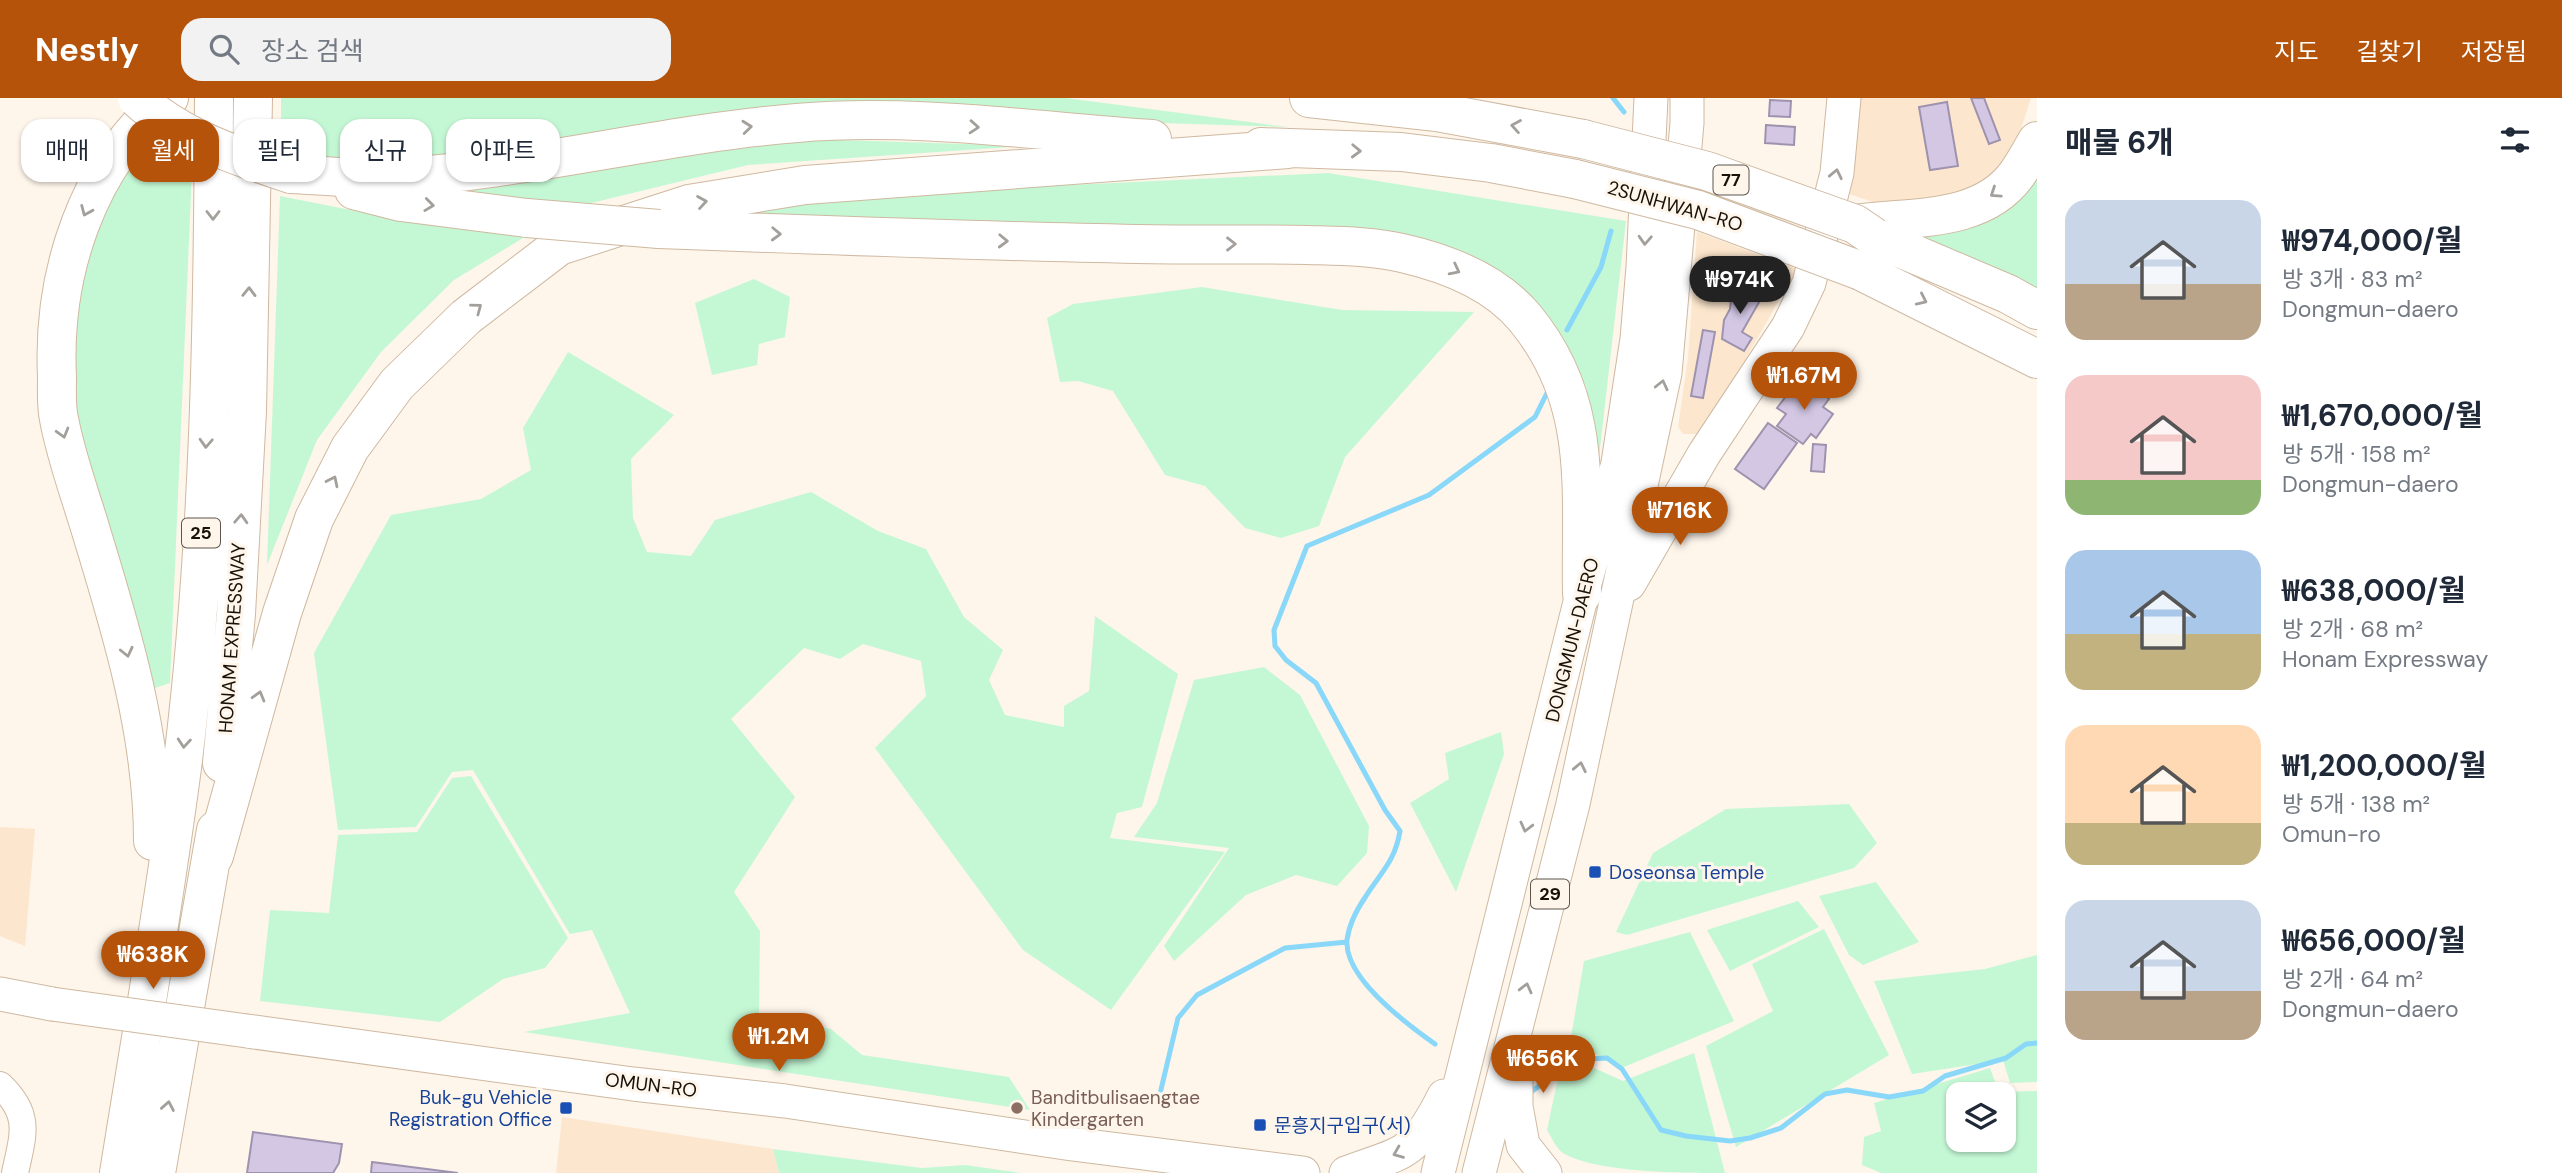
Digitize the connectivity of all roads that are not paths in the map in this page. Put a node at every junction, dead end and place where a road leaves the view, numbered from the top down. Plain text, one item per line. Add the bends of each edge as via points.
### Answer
1 (137, 98) edge
2 (169, 98) edge
3 (214, 98) edge
4 (253, 98) edge
5 (1309, 98) edge
6 (1651, 98) edge
7 (1687, 98) edge
8 (1844, 98) edge
9 (2037, 141) edge
10 (1288, 149) junction
11 (233, 156) edge
12 (326, 175) edge
13 (322, 182) edge
14 (1868, 238) junction
15 (2037, 310) edge
16 (2037, 359) edge
17 (1597, 603) junction
18 (214, 856) junction
19 (153, 965) junction
20 (0, 994) edge
21 (1516, 1029) junction
22 (1473, 1038) junction
23 (0, 1085) edge
24 (15, 1173) edge
25 (119, 1173) edge
26 (156, 1173) edge
27 (1303, 1173) edge
28 (1346, 1173) edge
29 (1438, 1173) edge
30 (1479, 1173) edge
31 (1545, 1173) edge

1 - 11 highway, bridge via 185,132
2 -> 19 highway via 151,112 112,159 84,211 64,281 55,342 58,418 126,644 147,744 153,814
3 -> 19 highway, HONAM EXPRESSWAY / 25 via 213,338 197,601 183,759
18 -> 4 highway, HONAM EXPRESSWAY / 25 via 236,614 247,411
14 -> 5 highway, 2SUNHWAN-RO / 77, bridge via 1707,171 1583,139 1437,112
6 -> 17 main road, DONGMUN-DAERO / 29 via 1637,339
17 -> 7 main road, DONGMUN-DAERO / 29 via 1665,373
17 -> 8 main road, DONGMUN-DAERO via 1788,327 1809,283 1837,173
9 -> 14 highway via 2016,175 1998,193 1967,209
12 -> 10 highway via 393,176 494,166 694,133 800,122 890,120
10 -> 14 highway, 2SUNHWAN-RO / 77, bridge via 1401,152 1490,163 1698,210
18 -> 10 highway via 282,614 314,519 349,447 397,384 466,317 559,246 689,204 805,185
13 -> 17 highway, bridge via 401,202 659,229 1353,247 1445,264 1488,287 1523,316 1550,354 1569,394 1581,450
14 - 15 highway, 2SUNHWAN-RO / 77
14 -> 16 highway, 2SUNHWAN-RO / 77
21 -> 17 main road, DONGMUN-DAERO / 29 via 1573,804
17 -> 22 main road, DONGMUN-DAERO / 29
26 -> 18 highway, HONAM EXPRESSWAY / 25
19 - 25 highway, HONAM EXPRESSWAY / 25
20 - 27 main road, OMUN-RO, bridge
21 - 30 main road, DONGMUN-DAERO / 29
21 - 31 main road via 1516,1106 1523,1145
22 -> 28 main road via 1425,1134 1408,1150
22 - 29 main road, DONGMUN-DAERO / 29
23 - 24 street via 17,1103 25,1127

